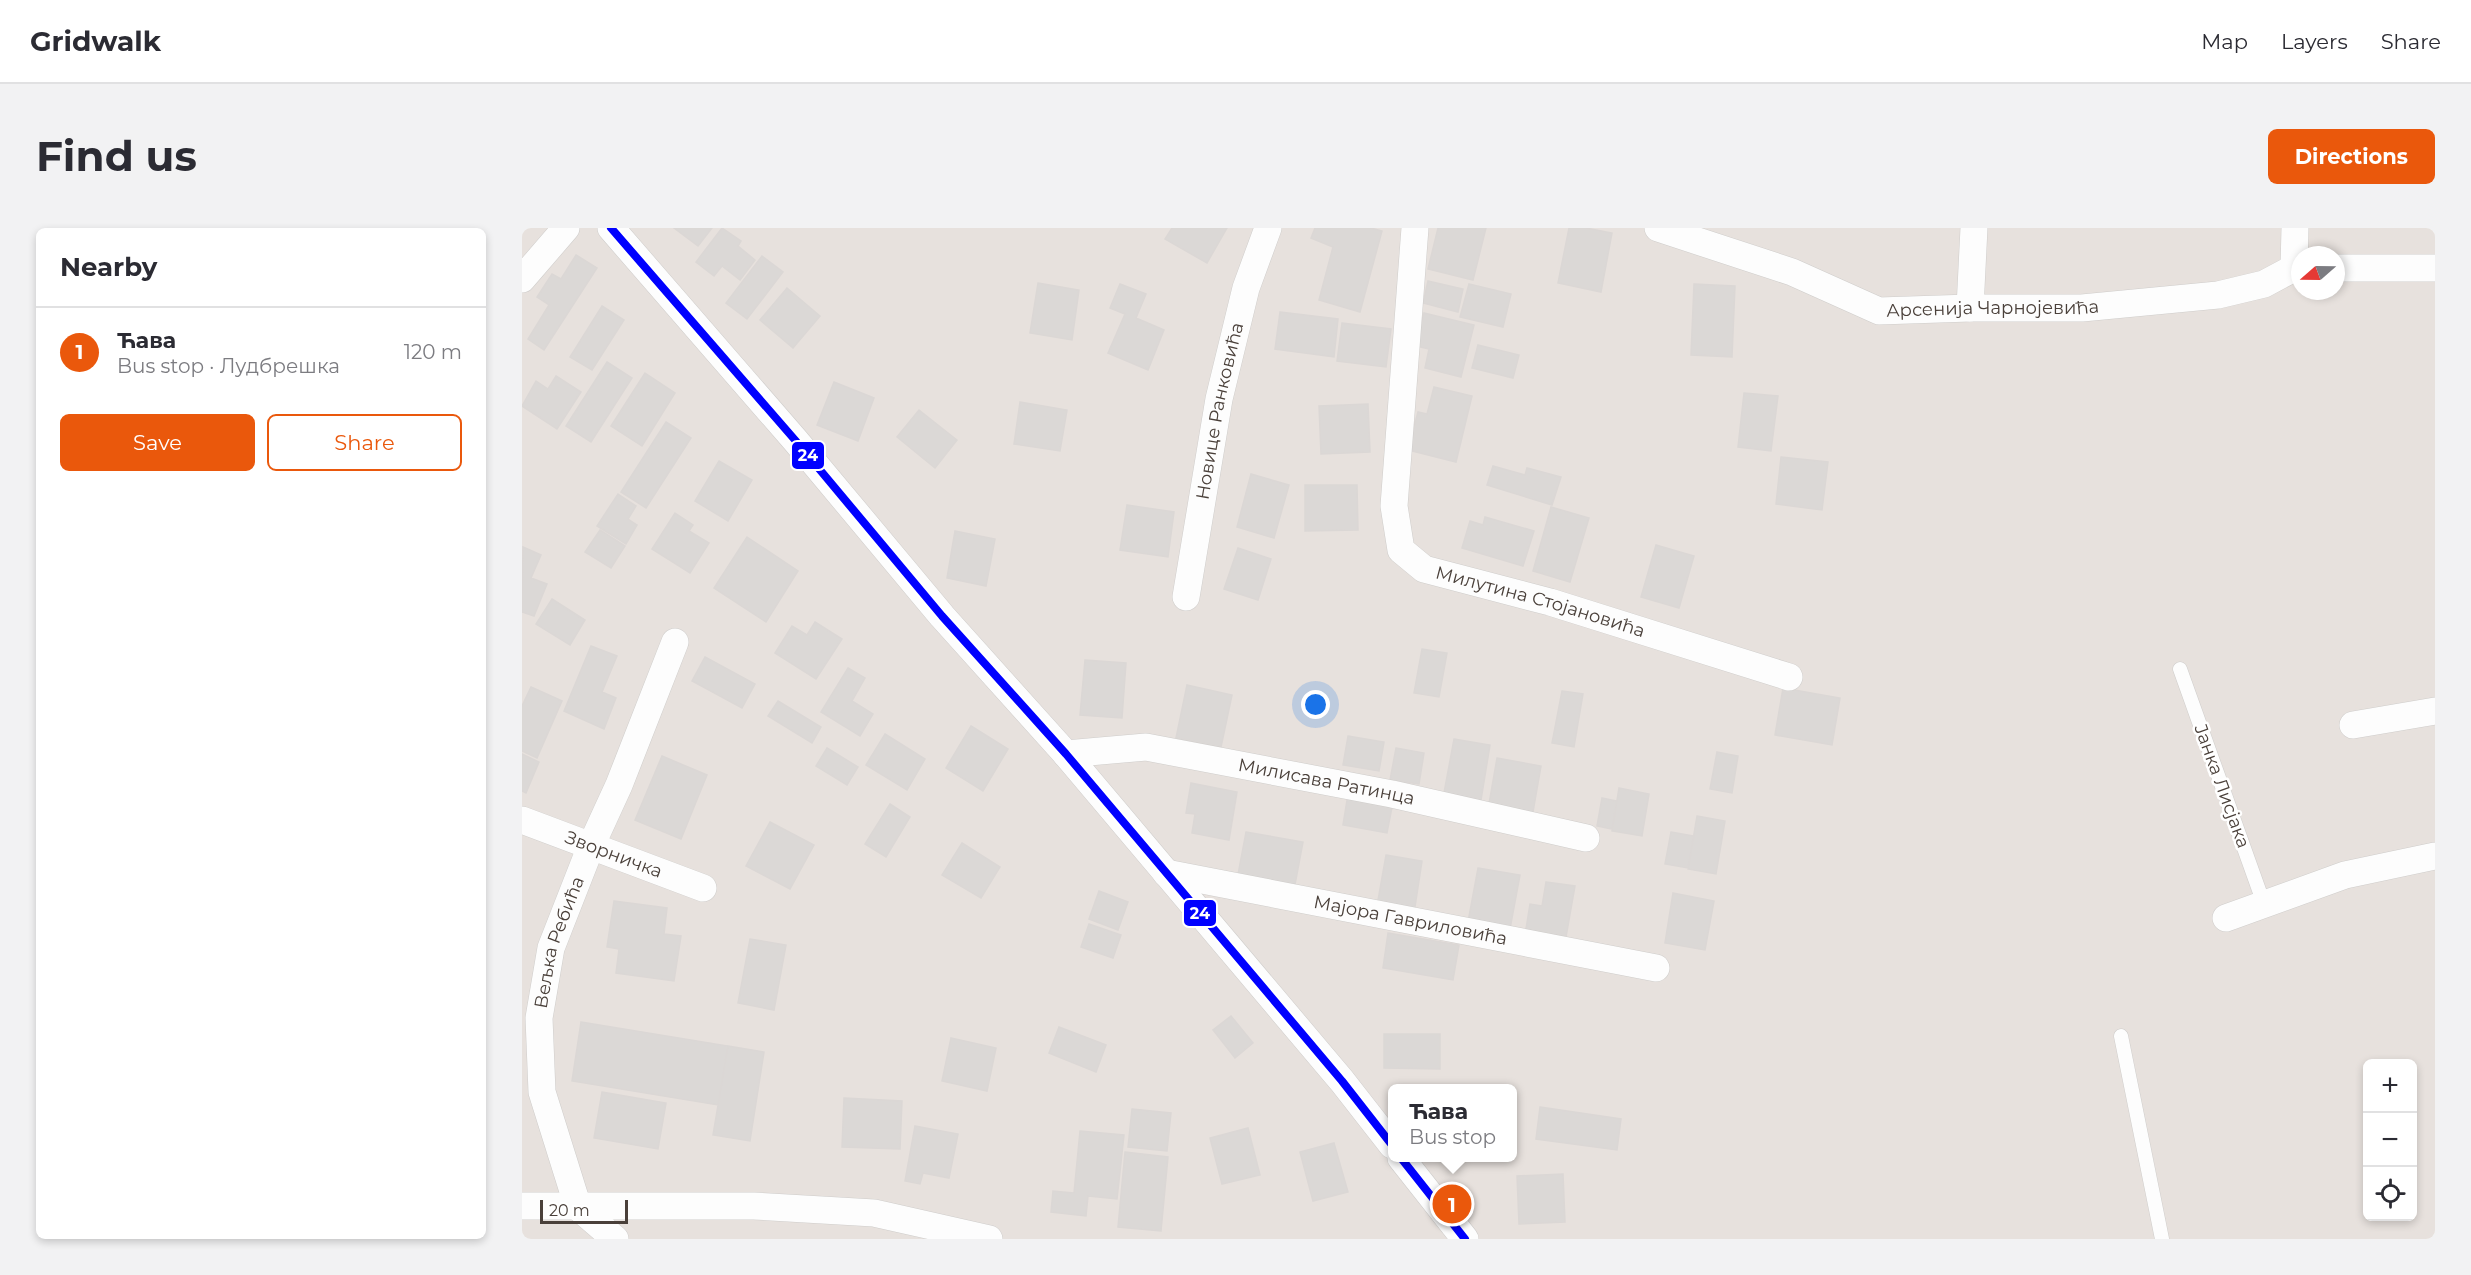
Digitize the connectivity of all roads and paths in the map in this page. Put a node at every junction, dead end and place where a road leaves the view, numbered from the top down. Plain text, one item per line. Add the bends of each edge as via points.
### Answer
1 (567, 228) edge
2 (611, 228) edge
3 (1268, 228) edge
4 (1415, 228) edge
5 (1658, 228) edge
6 (1974, 228) edge
7 (2295, 228) edge
8 (2296, 246) edge
9 (2345, 268) edge
10 (2435, 268) edge
11 (2291, 271) edge
12 (522, 279) edge
13 (1970, 308) junction
14 (1186, 597) dead end
15 (675, 642) dead end
16 (2180, 669) dead end
17 (1788, 677) dead end
18 (2435, 711) edge
19 (2353, 725) dead end
20 (1066, 754) junction
21 (522, 820) edge
22 (1586, 838) dead end
23 (591, 846) junction
24 (2435, 856) edge
25 (1166, 873) junction
26 (703, 888) dead end
27 (2264, 904) junction
28 (2226, 918) dead end
29 (1656, 968) dead end
30 (2121, 1036) dead end
31 (1388, 1140) edge
32 (1404, 1162) edge
33 (522, 1206) edge
34 (578, 1207) junction
35 (615, 1239) edge
36 (988, 1239) edge
37 (1465, 1239) edge
38 (2162, 1239) edge

1 - 12 street
2 - 20 street via 942,616
3 - 14 street, Новице Ранковића via 1246,288 1219,399
4 - 17 street, Милутина Стојановића via 1394,506 1401,550 1424,569 1550,602
5 - 13 street, Арсенија Чарнојевића via 1792,272 1879,311
6 - 13 street
7 - 8 street
9 - 10 street
11 - 13 street, Арсенија Чарнојевића via 2264,284 2218,296 2082,309
15 - 23 street, Вељка Ребића
16 - 27 lane, Јанка Лисјака
18 - 19 street
20 - 22 street, Милисава Ратинца via 1146,747 1392,794
20 - 25 street
21 - 23 street, Зворничка
23 - 26 street, Зворничка
23 - 34 street, Вељка Ребића via 550,948 539,1018 542,1092
24 - 27 street via 2345,875
25 - 29 street, Мајора Гавриловића
25 - 31 street
27 - 28 street
30 - 38 lane
32 - 37 street
33 - 34 street
34 - 35 street
34 - 36 street via 754,1206 874,1213

